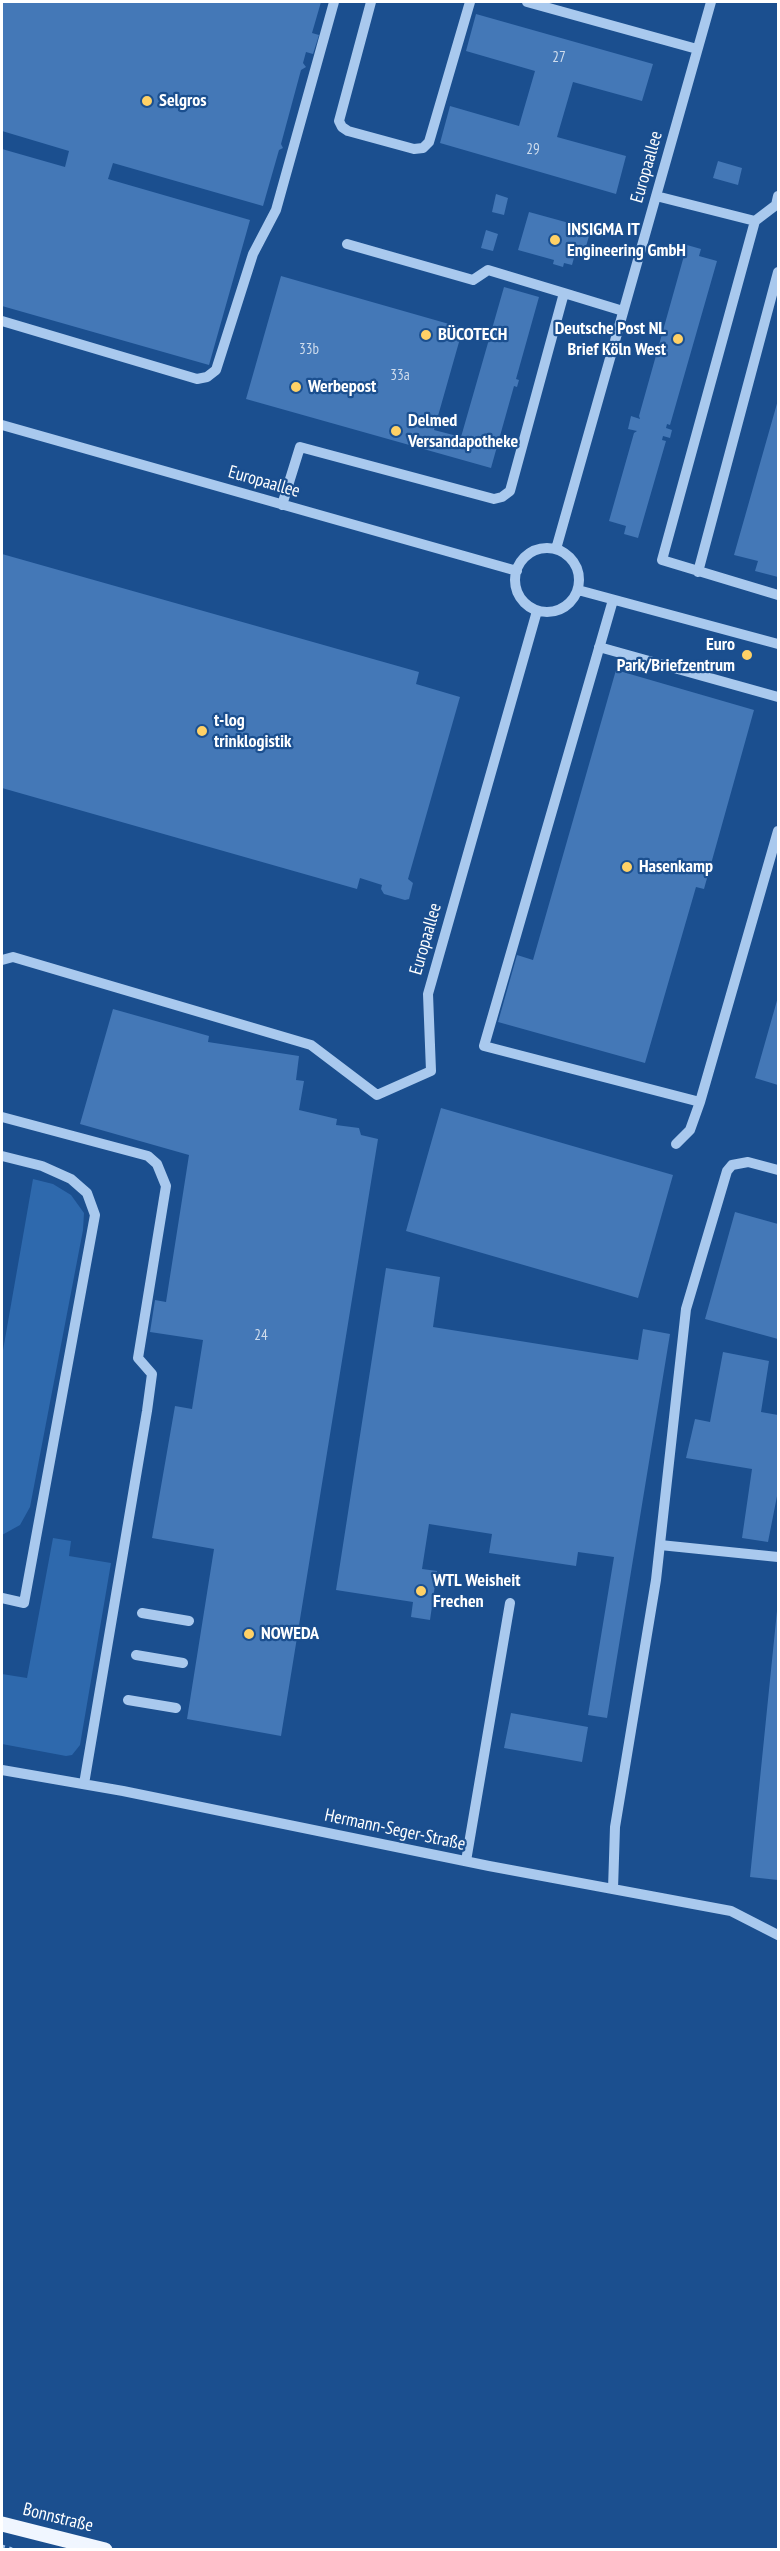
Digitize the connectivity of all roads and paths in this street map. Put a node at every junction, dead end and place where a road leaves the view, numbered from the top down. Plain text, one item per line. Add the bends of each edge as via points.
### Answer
1 (334, 2) edge
2 (371, 2) edge
3 (470, 2) edge
4 (527, 2) edge
5 (711, 2) edge
6 (697, 49) junction
7 (656, 196) junction
8 (778, 203) edge
9 (755, 221) junction
10 (347, 244) dead end
11 (778, 272) edge
12 (564, 293) junction
13 (623, 311) junction
14 (2, 321) edge
15 (2, 425) edge
16 (282, 505) junction
17 (556, 549) junction
18 (517, 571) junction
19 (698, 572) junction
20 (578, 590) junction
21 (778, 595) edge
22 (613, 600) junction
23 (537, 611) junction
24 (778, 644) edge
25 (599, 647) junction
26 (778, 698) edge
27 (778, 831) edge
28 (2, 960) edge
29 (700, 1102) junction
30 (2, 1117) edge
31 (676, 1144) dead end
32 (2, 1156) edge
33 (778, 1170) edge
34 (660, 1545) junction
35 (778, 1557) edge
36 (2, 1598) edge
37 (510, 1604) dead end
38 (142, 1613) dead end
39 (189, 1621) dead end
40 (136, 1655) dead end
41 (183, 1663) dead end
42 (128, 1700) dead end
43 (176, 1708) dead end
44 (2, 1770) edge
45 (84, 1784) junction
46 (466, 1861) junction
47 (613, 1889) junction
48 (778, 1935) edge
49 (2, 2524) edge
50 (2, 2546) edge
51 (16, 2550) edge
52 (105, 2550) edge

1 - 14 street via 276,210 254,254 216,370 197,379
2 - 3 street via 339,121 348,131 414,149 429,142
4 - 6 street
5 - 6 street, Europaallee
6 - 7 street, Europaallee
7 - 9 street
7 - 13 street, Europaallee
8 - 9 street
9 - 19 street via 662,560
10 - 12 street via 473,280 488,270
11 - 19 street
12 - 13 street
12 - 16 street via 510,491 494,499 300,447
13 - 17 street, Europaallee
15 - 16 street, Europaallee
16 - 18 street, Europaallee
17 - 18 street via 531,553
17 - 20 street via 575,564 580,579
18 - 23 street via 518,595
19 - 21 street
20 - 22 street
20 - 23 street via 564,608 548,613
22 - 24 street
22 - 25 street
23 - 28 street, Europaallee via 428,994 431,1071 377,1095 311,1045 13,957
25 - 26 street
25 - 29 street via 484,1046
27 - 29 street
29 - 31 street via 690,1130
30 - 45 street via 148,1156 157,1164 166,1186 138,1358 152,1374 147,1411
32 - 36 street via 42,1166 70,1179 87,1193 95,1215 24,1603
33 - 34 street via 739,1162 723,1178 686,1309
34 - 35 street
34 - 47 street via 615,1827
37 - 46 street
38 - 39 street
40 - 41 street
42 - 43 street
44 - 45 street, Hermann-Seger-Straße
45 - 46 street, Hermann-Seger-Straße
46 - 47 street, Hermann-Seger-Straße
47 - 48 street, Hermann-Seger-Straße via 731,1911
49 - 52 main road, Bonnstraße
50 - 51 path

